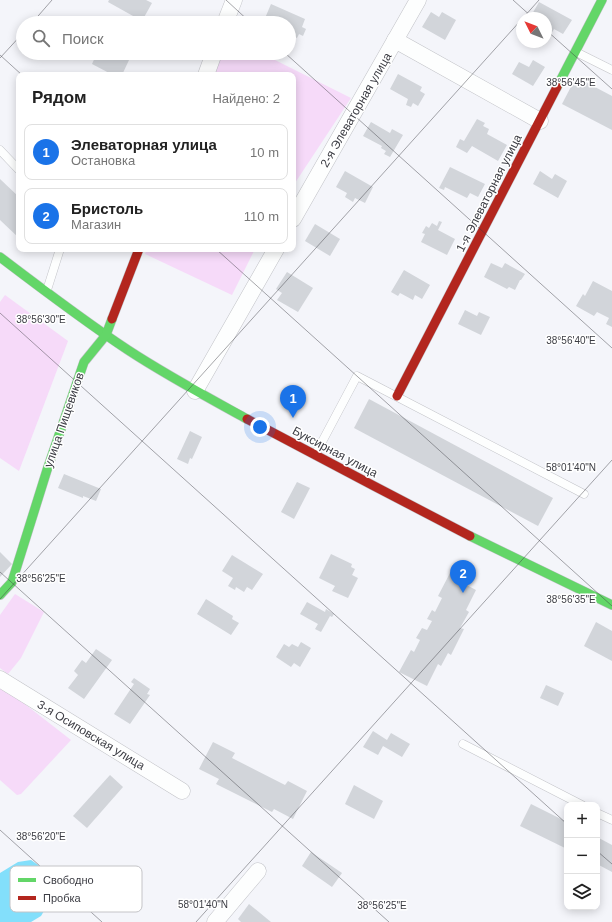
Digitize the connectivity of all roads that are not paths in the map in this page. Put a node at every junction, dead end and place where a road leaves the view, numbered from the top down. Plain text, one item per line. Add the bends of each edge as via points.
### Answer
1 (234, 0) edge
2 (418, 0) edge
3 (602, 0) edge
4 (228, 16) edge
5 (395, 40) junction
6 (575, 52) junction
7 (211, 60) edge
8 (612, 70) edge
9 (207, 72) edge
10 (540, 121) junction
11 (0, 150) edge
12 (16, 167) edge
13 (296, 214) edge
14 (59, 252) edge
15 (138, 252) edge
16 (274, 252) edge
17 (0, 257) edge
18 (47, 292) junction
19 (106, 335) junction
20 (195, 391) junction
21 (397, 396) junction
22 (315, 455) junction
23 (584, 494) dead end
24 (0, 596) edge
25 (612, 605) edge
26 (0, 679) edge
27 (463, 744) dead end
28 (182, 791) dead end
29 (576, 802) edge
30 (600, 814) edge
31 (612, 820) edge
32 (258, 871) dead end
33 (215, 922) edge

1 - 4 street
2 - 5 street, 2-я Элеваторная улица
3 - 6 street, 1-я Элеваторная улица
5 - 10 street
5 - 13 street, 2-я Элеваторная улица
6 - 8 lane
6 - 10 street, 1-я Элеваторная улица
7 - 9 street
10 - 21 street, 1-я Элеваторная улица
11 - 12 lane
14 - 18 lane
15 - 19 street, улица Пищевиков
16 - 20 street
17 - 18 street, Буксирная улица
18 - 19 street, Буксирная улица
19 - 20 street, Буксирная улица
19 - 24 street, улица Пищевиков via 84,362 46,470 12,582
20 - 22 street, Буксирная улица
21 - 22 lane via 357,376
21 - 23 lane
22 - 25 street, Буксирная улица
26 - 28 street, 3-я Осиповская улица
27 - 29 lane
30 - 31 lane
32 - 33 street

